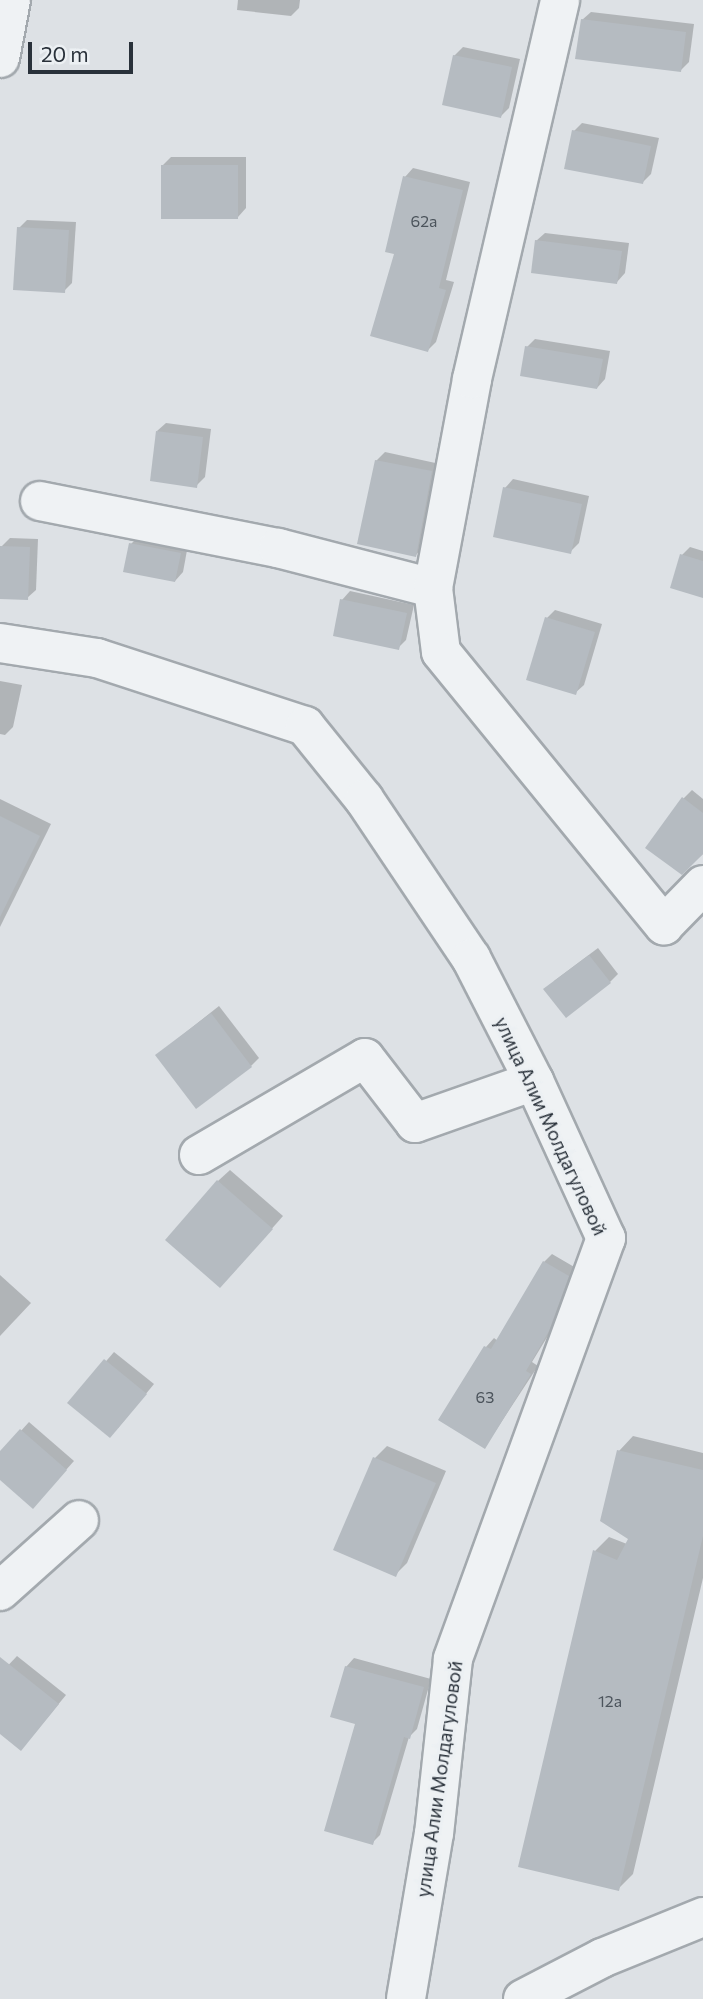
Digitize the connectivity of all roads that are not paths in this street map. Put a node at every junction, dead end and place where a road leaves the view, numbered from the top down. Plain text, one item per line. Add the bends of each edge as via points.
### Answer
1 (11, 0) edge
2 (560, 0) edge
3 (0, 58) edge
4 (40, 501) dead end
5 (433, 588) junction
6 (0, 643) edge
7 (703, 885) edge
8 (534, 1081) junction
9 (199, 1156) dead end
10 (79, 1520) dead end
11 (0, 1591) edge
12 (703, 1917) edge
13 (407, 1999) edge
14 (523, 1999) edge

1 - 3 street
2 - 5 street via 472,379
4 - 5 street via 278,548
5 - 7 street via 441,652 664,925
6 - 8 street, улица Алии Молдагуловой via 97,657 305,726 364,799 471,958
8 - 9 street via 415,1123 365,1058
8 - 13 street, улица Алии Молдагуловой via 606,1238 453,1659 434,1833
10 - 11 street
12 - 14 street via 602,1958

